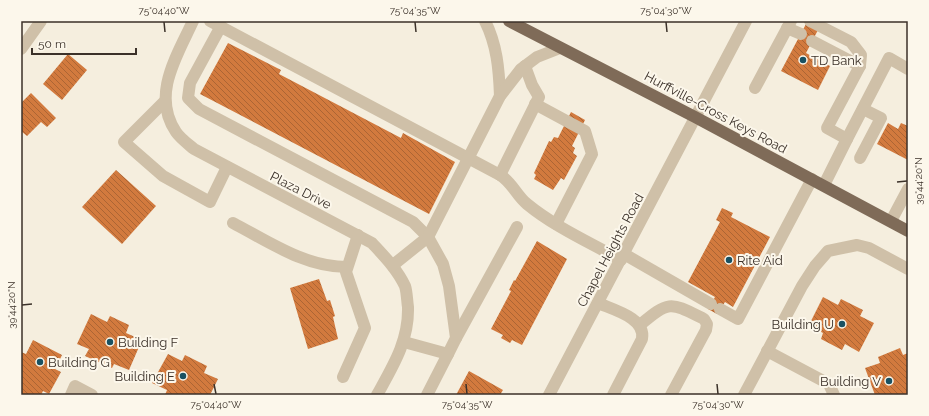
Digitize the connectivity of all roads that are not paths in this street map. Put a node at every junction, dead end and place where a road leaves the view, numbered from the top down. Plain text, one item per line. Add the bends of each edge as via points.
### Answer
1 (41, 21) edge
2 (193, 21) edge
3 (485, 21) edge
4 (509, 21) edge
5 (746, 21) edge
6 (810, 21) edge
7 (215, 24) edge
8 (789, 24) edge
9 (801, 34) dead end
10 (812, 41) dead end
11 (560, 48) junction
12 (21, 49) edge
13 (525, 66) junction
14 (860, 66) junction
15 (908, 69) edge
16 (756, 88) dead end
17 (500, 96) junction
18 (165, 101) junction
19 (537, 101) junction
20 (863, 109) junction
21 (696, 117) junction
22 (847, 139) junction
23 (470, 158) junction
24 (860, 158) dead end
25 (227, 167) junction
26 (500, 175) junction
27 (812, 178) junction
28 (824, 185) junction
29 (908, 188) edge
30 (891, 221) junction
31 (233, 222) dead end
32 (556, 224) junction
33 (517, 227) dead end
34 (908, 231) edge
35 (358, 235) junction
36 (428, 236) junction
37 (623, 257) junction
38 (393, 265) junction
39 (347, 267) junction
40 (908, 269) edge
41 (598, 303) junction
42 (640, 325) junction
43 (456, 338) junction
44 (404, 342) junction
45 (767, 352) junction
46 (448, 354) junction
47 (342, 377) dead end
48 (746, 394) edge
49 (71, 395) edge
50 (92, 395) edge
51 (377, 395) edge
52 (427, 395) edge
53 (549, 395) edge
54 (613, 395) edge
55 (672, 395) edge
56 (834, 395) edge

1 - 12 street
2 - 18 street, Plaza Drive via 168,79
3 - 17 street via 491,32 499,63
4 - 11 main road, Hurffville-Cross Keys Road
5 - 21 street, Chapel Heights Road
6 - 14 street via 851,42 861,55
7 - 23 street
7 - 36 street via 190,83 188,98 199,110 413,222
8 - 9 street
8 - 16 street
10 - 14 street
11 - 13 street via 537,57
11 - 21 main road, Hurffville-Cross Keys Road
13 - 17 street
13 - 19 street
14 - 22 street via 827,128
15 - 20 street via 890,58
17 - 23 street
18 - 25 street, Plaza Drive via 168,117 176,133 194,149
18 - 25 street via 124,142 163,176 210,202
19 - 26 street
19 - 32 street via 585,131 592,154
20 - 22 street
20 - 24 street via 881,118
21 - 27 main road, Hurffville-Cross Keys Road
21 - 37 street, Chapel Heights Road
22 - 28 street
23 - 26 street
23 - 36 street
25 - 35 street, Plaza Drive
26 - 32 street via 507,178 525,203
27 - 28 main road, Hurffville-Cross Keys Road
27 - 37 street via 738,319 663,276
28 - 30 main road, Hurffville-Cross Keys Road
29 - 30 street
30 - 34 main road, Hurffville-Cross Keys Road
31 - 39 street via 303,260 330,267
32 - 37 street
33 - 43 street
35 - 38 street, Plaza Drive via 372,243
35 - 39 street
36 - 38 street
36 - 43 street via 443,264
37 - 41 street, Chapel Heights Road
38 - 44 street, Plaza Drive via 405,287 408,322
39 - 47 street via 346,272 365,328
40 - 45 street via 869,248 857,245 828,251 802,286
41 - 42 street
41 - 53 street, Chapel Heights Road
42 - 54 street via 642,339
42 - 55 street via 657,310 672,305 704,319 707,324
43 - 46 street
44 - 46 street
44 - 51 street, Plaza Drive
45 - 48 street
45 - 56 street via 829,384
46 - 52 street
49 - 50 street via 75,386

